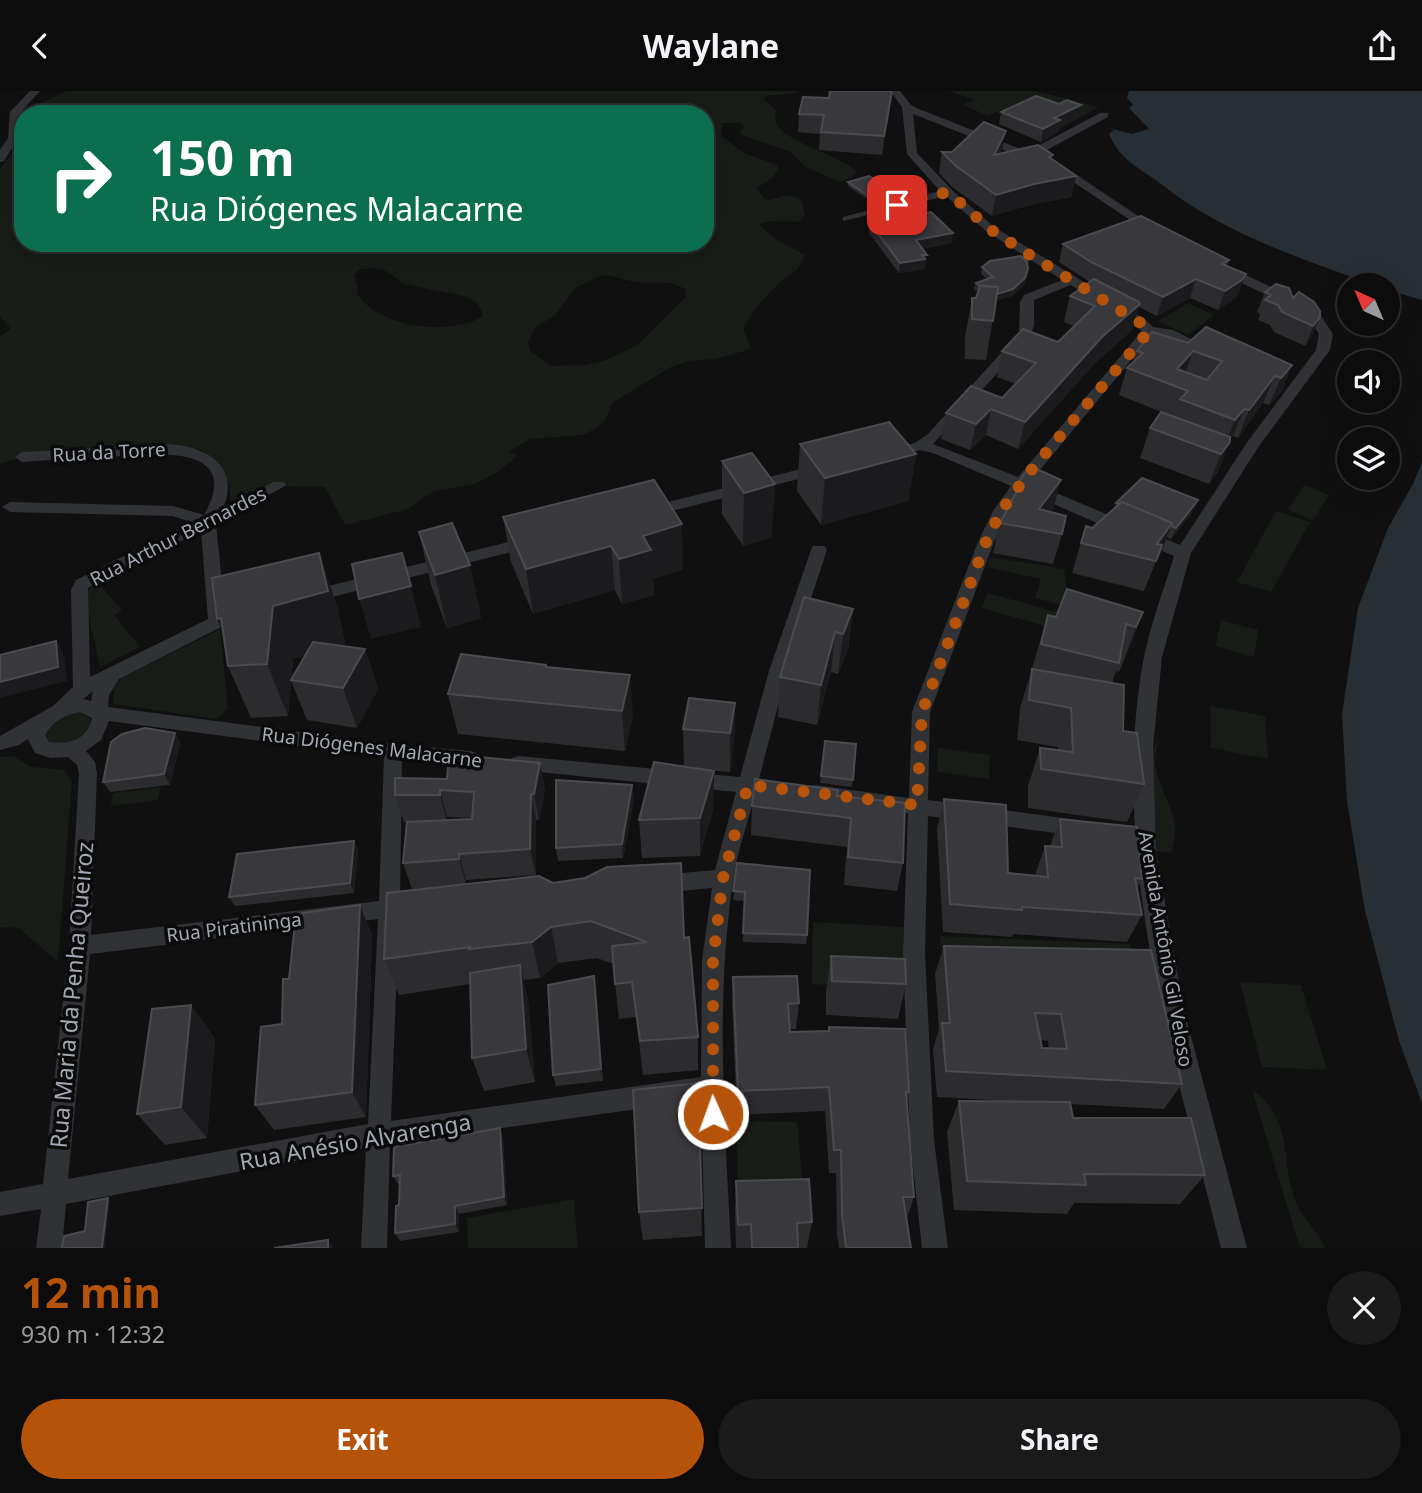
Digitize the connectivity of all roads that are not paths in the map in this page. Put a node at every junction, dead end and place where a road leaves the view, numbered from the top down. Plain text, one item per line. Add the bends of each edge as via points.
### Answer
1 (35, 91) edge
2 (895, 91) edge
3 (22, 105) edge
4 (908, 107) junction
5 (1104, 115) dead end
6 (14, 125) edge
7 (958, 128) junction
8 (910, 143) junction
9 (1043, 147) junction
10 (1010, 148) junction
11 (0, 159) edge
12 (1036, 159) junction
13 (948, 192) junction
14 (847, 219) dead end
15 (1167, 239) edge
16 (1214, 265) edge
17 (1071, 281) junction
18 (1149, 331) junction
19 (1218, 356) edge
20 (920, 446) junction
21 (22, 457) dead end
22 (870, 457) edge
23 (832, 466) edge
24 (279, 485) dead end
25 (1019, 485) junction
26 (10, 507) dead end
27 (634, 515) edge
28 (208, 523) junction
29 (541, 539) edge
30 (819, 549) dead end
31 (1183, 553) junction
32 (293, 601) edge
33 (253, 611) edge
34 (217, 622) junction
35 (113, 673) junction
36 (82, 688) junction
37 (100, 713) junction
38 (53, 714) junction
39 (6, 741) edge
40 (42, 748) junction
41 (72, 750) junction
42 (393, 751) junction
43 (748, 785) junction
44 (917, 805) junction
45 (1091, 830) edge
46 (723, 878) junction
47 (642, 885) edge
48 (424, 905) edge
49 (389, 908) junction
50 (79, 946) junction
51 (712, 1087) junction
52 (380, 1135) junction
53 (53, 1195) junction
54 (0, 1204) edge
55 (49, 1248) edge
56 (374, 1248) edge
57 (718, 1248) edge
58 (935, 1248) edge
59 (1234, 1248) edge

1 - 3 street
2 - 4 street
4 - 7 street
4 - 8 street
5 - 9 street
6 - 11 street via 13,138
7 - 8 street via 925,129
7 - 10 street
8 - 13 street via 913,157
9 - 10 street
9 - 12 street
10 - 12 street
12 - 15 street via 1070,174
13 - 14 street
13 - 17 street via 990,229
16 - 31 street, Avenida Antônio Gil Veloso via 1310,310 1326,334 1323,350 1288,387
17 - 18 street
17 - 20 street via 1028,298 1025,334
18 - 19 street via 1168,333
18 - 25 street
20 - 22 street
20 - 25 street
21 - 28 street, Rua da Torre via 170,449 197,453 221,482 221,502
23 - 27 street
24 - 28 street, Rua Arthur Bernardes
25 - 31 street
25 - 44 street via 986,542 922,712
26 - 28 street via 173,511
28 - 34 street
28 - 36 street, Rua Arthur Bernardes via 82,584
29 - 32 street
30 - 43 street via 778,671
31 - 59 street, Avenida Antônio Gil Veloso via 1153,657 1138,836 1173,1010
33 - 34 street
34 - 35 street
35 - 36 street
35 - 37 street via 100,695
36 - 38 street
37 - 38 street via 80,705
37 - 41 street via 99,730
37 - 42 street, Rua Diógenes Malacarne
38 - 39 street
38 - 40 street via 36,735
39 - 40 street
40 - 41 street
41 - 50 street, Rua Maria da Penha Queiroz via 86,762 88,773
42 - 43 street, Rua Diógenes Malacarne
42 - 49 street
43 - 44 street, Rua Diógenes Malacarne
43 - 46 street
44 - 45 street, Rua Diógenes Malacarne
44 - 58 street via 914,953 922,1140
46 - 47 street
46 - 51 street via 713,960
48 - 49 street, Rua Piratininga
49 - 50 street, Rua Piratininga
49 - 52 street
50 - 53 street, Rua Maria da Penha Queiroz
51 - 52 street, Rua Anésio Alvarenga
51 - 57 street
52 - 53 street, Rua Anésio Alvarenga
52 - 56 street
53 - 54 street, Rua Anésio Alvarenga
53 - 55 street, Rua Maria da Penha Queiroz

